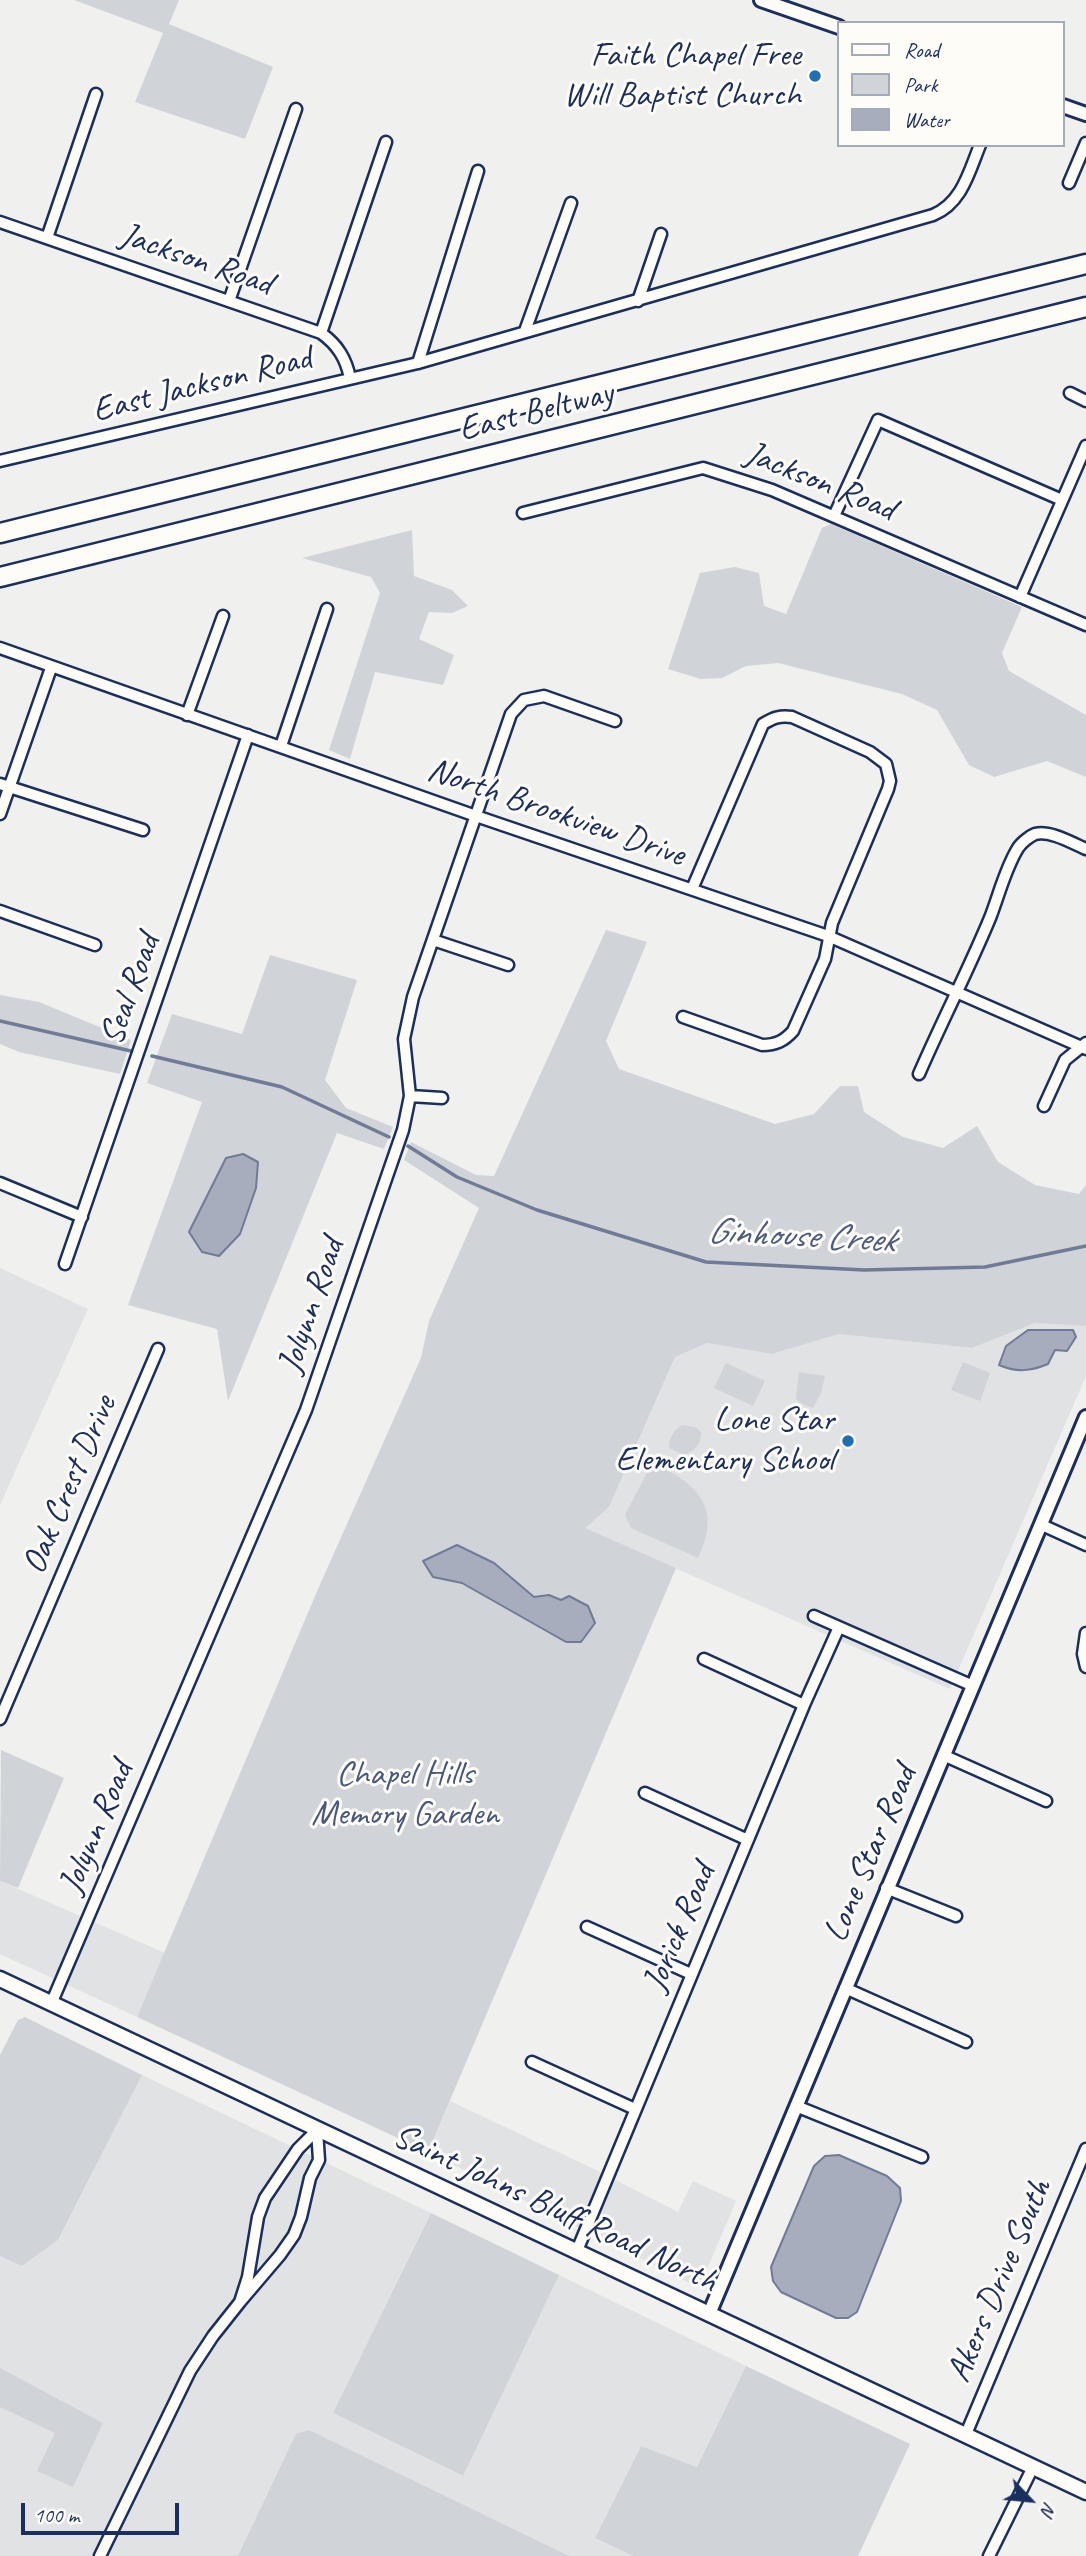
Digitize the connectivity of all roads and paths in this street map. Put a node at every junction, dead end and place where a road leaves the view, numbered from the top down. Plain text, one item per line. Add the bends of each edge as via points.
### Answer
1 (761, 0) edge
2 (838, 27) edge
3 (96, 94) dead end
4 (1065, 107) edge
5 (296, 109) dead end
6 (1086, 114) edge
7 (386, 142) dead end
8 (1086, 143) edge
9 (979, 147) edge
10 (478, 171) dead end
11 (1069, 183) dead end
12 (571, 203) dead end
13 (0, 222) edge
14 (661, 234) dead end
15 (47, 238) junction
16 (1086, 264) edge
17 (229, 301) junction
18 (638, 301) junction
19 (1086, 307) edge
20 (525, 331) junction
21 (321, 333) junction
22 (418, 363) junction
23 (350, 378) junction
24 (1070, 393) dead end
25 (1086, 401) edge
26 (1086, 446) edge
27 (0, 461) edge
28 (1062, 500) junction
29 (523, 513) dead end
30 (834, 516) junction
31 (0, 533) edge
32 (0, 577) edge
33 (1020, 597) junction
34 (327, 609) dead end
35 (223, 616) dead end
36 (1086, 625) edge
37 (0, 648) edge
38 (51, 668) junction
39 (187, 715) junction
40 (615, 721) dead end
41 (248, 735) junction
42 (281, 746) junction
43 (5, 785) edge
44 (0, 814) edge
45 (476, 816) junction
46 (143, 830) dead end
47 (1086, 849) edge
48 (692, 889) junction
49 (0, 911) edge
50 (828, 936) junction
51 (433, 940) junction
52 (95, 944) dead end
53 (508, 965) dead end
54 (956, 993) junction
55 (683, 1017) dead end
56 (1084, 1046) edge
57 (919, 1074) dead end
58 (410, 1096) junction
59 (442, 1098) dead end
60 (1044, 1106) dead end
61 (0, 1183) edge
62 (82, 1217) junction
63 (65, 1264) dead end
64 (158, 1349) dead end
65 (1086, 1417) edge
66 (1042, 1525) junction
67 (1086, 1545) edge
68 (814, 1616) dead end
69 (839, 1628) junction
70 (1086, 1633) edge
71 (704, 1660) dead end
72 (1085, 1666) edge
73 (971, 1685) junction
74 (804, 1705) junction
75 (0, 1719) edge
76 (943, 1755) junction
77 (645, 1793) dead end
78 (1046, 1801) dead end
79 (748, 1840) junction
80 (887, 1888) junction
81 (956, 1916) dead end
82 (587, 1927) dead end
83 (691, 1974) junction
84 (0, 1979) edge
85 (845, 1988) junction
86 (51, 2004) junction
87 (966, 2042) dead end
88 (532, 2062) dead end
89 (796, 2106) junction
90 (635, 2109) junction
91 (317, 2130) junction
92 (1086, 2149) edge
93 (922, 2157) dead end
94 (576, 2253) junction
95 (240, 2302) junction
96 (709, 2314) junction
97 (966, 2434) junction
98 (1033, 2467) junction
99 (1086, 2492) edge
100 (100, 2556) edge
101 (989, 2556) edge

1 - 2 street
3 - 15 street
4 - 6 street
5 - 17 street
7 - 21 street
8 - 11 street
9 - 18 street via 956,199 944,211
10 - 22 street
12 - 20 street
13 - 15 street, Jackson Road
14 - 18 street
15 - 17 street, Jackson Road
16 - 31 highway, East Beltway
17 - 21 street, Jackson Road
18 - 20 street
19 - 32 highway, East Beltway
20 - 22 street
21 - 23 street, Jackson Road via 346,359
22 - 23 street, East Jackson Road
23 - 27 street, East Jackson Road
24 - 25 street
26 - 28 street
28 - 30 street via 878,420
28 - 33 street
29 - 30 street, Jackson Road via 703,468
30 - 33 street, Jackson Road
33 - 36 street, Jackson Road
34 - 42 street
35 - 39 street
37 - 38 street, North Brookview Drive
38 - 39 street, North Brookview Drive
38 - 43 street
39 - 41 street, North Brookview Drive
40 - 45 street, Jolynn Road via 544,696 524,700 511,714
41 - 42 street, North Brookview Drive
41 - 62 street, Seal Road
42 - 45 street, North Brookview Drive
43 - 44 street
43 - 46 street
45 - 48 street, North Brookview Drive
45 - 51 street, Jolynn Road
47 - 54 street via 1043,834 1035,834 1019,846
48 - 50 street, North Brookview Drive
48 - 50 street via 763,724 792,717 870,751 886,764 890,781
49 - 52 street
50 - 54 street, North Brookview Drive
50 - 55 street via 825,959 786,1039 762,1045
51 - 53 street
51 - 58 street, Jolynn Road via 405,1025
54 - 56 street, North Brookview Drive
54 - 57 street
56 - 60 street via 1065,1060
58 - 59 street
58 - 86 street, Jolynn Road via 403,1130 306,1410
61 - 62 street
62 - 63 street, Seal Road
64 - 75 street, Oak Crest Drive
65 - 66 street, Lone Star Road
66 - 67 street
66 - 73 street, Lone Star Road
68 - 69 street
69 - 73 street
69 - 74 street, Jorick Road
70 - 72 street
71 - 74 street
73 - 76 street, Lone Star Road
74 - 79 street, Jorick Road
76 - 78 street
76 - 80 street, Lone Star Road
77 - 79 street
79 - 83 street, Jorick Road
80 - 81 street
80 - 85 street, Lone Star Road
82 - 83 street
83 - 90 street, Jorick Road
84 - 86 main road, Saint Johns Bluff Road North
85 - 87 street
85 - 89 street, Lone Star Road
86 - 91 main road, Saint Johns Bluff Road North
88 - 90 street
89 - 93 street
89 - 96 street, Lone Star Road
90 - 94 street, Jorick Road
91 - 94 main road, Saint Johns Bluff Road North
91 - 95 street via 298,2149 265,2198
91 - 95 street via 319,2160 293,2235
92 - 97 street, Akers Drive South
94 - 96 main road, Saint Johns Bluff Road North
95 - 100 street via 190,2371
96 - 97 main road, Saint Johns Bluff Road North
97 - 98 main road, Saint Johns Bluff Road North
98 - 99 main road, Saint Johns Bluff Road North
98 - 101 street

